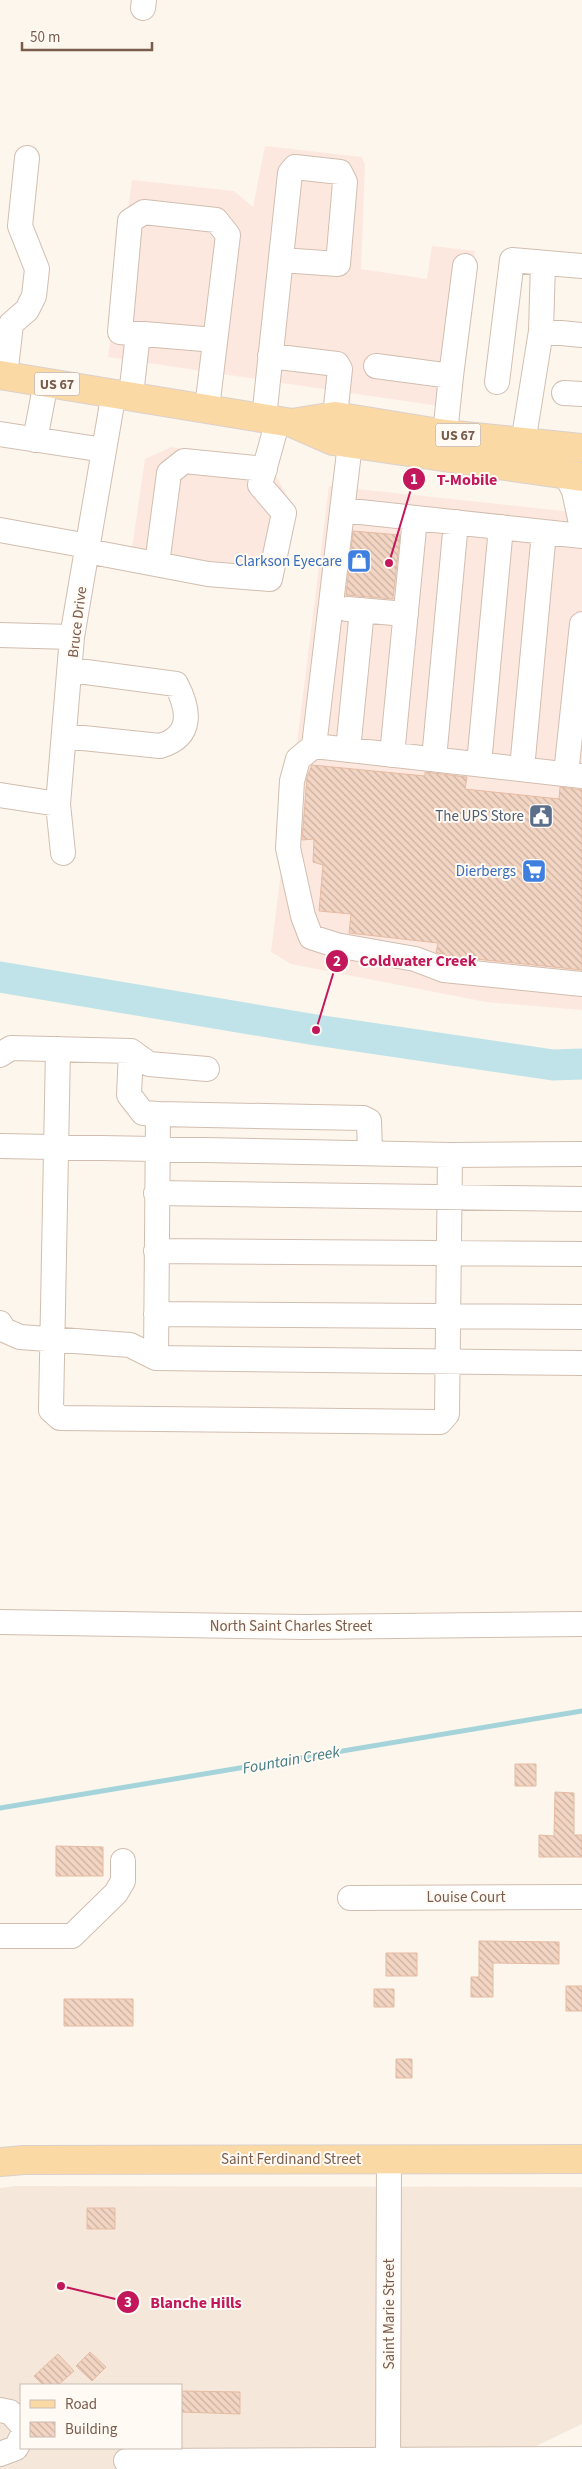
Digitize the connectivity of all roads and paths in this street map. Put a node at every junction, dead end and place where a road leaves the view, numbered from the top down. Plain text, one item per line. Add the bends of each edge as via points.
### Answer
1 (27, 158) dead end
2 (280, 260) dead end
3 (543, 263) junction
4 (465, 266) dead end
5 (582, 266) edge
6 (541, 331) junction
7 (138, 334) junction
8 (582, 335) edge
9 (215, 340) junction
10 (270, 356) junction
11 (376, 366) dead end
12 (2, 376) edge
13 (451, 376) junction
14 (46, 382) junction
15 (497, 382) dead end
16 (122, 394) junction
17 (207, 408) junction
18 (335, 416) junction
19 (278, 420) junction
20 (0, 434) edge
21 (445, 434) junction
22 (35, 440) junction
23 (523, 443) junction
24 (350, 444) junction
25 (582, 448) edge
26 (104, 450) junction
27 (265, 469) junction
28 (574, 476) edge
29 (342, 510) junction
30 (416, 518) junction
31 (456, 522) junction
32 (501, 527) junction
33 (582, 528) edge
34 (0, 530) edge
35 (544, 532) junction
36 (582, 536) edge
37 (87, 548) junction
38 (158, 564) junction
39 (330, 608) junction
40 (362, 610) junction
41 (406, 614) junction
42 (0, 635) edge
43 (72, 637) junction
44 (582, 637) edge
45 (71, 670) junction
46 (64, 736) junction
47 (314, 746) junction
48 (348, 750) junction
49 (392, 755) junction
50 (434, 759) junction
51 (479, 764) junction
52 (522, 769) junction
53 (574, 775) edge
54 (0, 795) edge
55 (58, 804) junction
56 (63, 853) dead end
57 (582, 984) edge
58 (58, 1049) junction
59 (130, 1051) junction
60 (0, 1055) edge
61 (207, 1069) dead end
62 (158, 1114) junction
63 (0, 1146) edge
64 (56, 1146) junction
65 (156, 1148) junction
66 (370, 1154) junction
67 (582, 1154) edge
68 (450, 1155) junction
69 (156, 1193) junction
70 (450, 1197) junction
71 (582, 1199) edge
72 (156, 1251) junction
73 (449, 1253) junction
74 (582, 1254) edge
75 (156, 1314) junction
76 (449, 1316) junction
77 (582, 1317) edge
78 (0, 1323) edge
79 (52, 1339) junction
80 (156, 1358) junction
81 (448, 1361) junction
82 (582, 1363) edge
83 (0, 1622) edge
84 (582, 1624) edge
85 (123, 1861) dead end
86 (582, 1896) edge
87 (350, 1898) dead end
88 (0, 1936) edge
89 (389, 2160) junction
90 (582, 2160) edge
91 (0, 2162) edge
92 (0, 2410) edge
93 (20, 2423) edge
94 (20, 2440) edge
95 (0, 2454) edge
96 (582, 2459) edge
97 (126, 2461) dead end
98 (388, 2464) edge

1 - 12 street via 20,226 37,269 34,296 27,310 11,324
2 - 10 street
3 - 5 street
3 - 6 street
3 - 15 street via 512,260
4 - 13 street
6 - 8 street
6 - 23 street
7 - 9 street
7 - 9 street via 120,332 130,221 144,212 216,220 228,235
7 - 16 street, Bruce Drive
9 - 17 street
10 - 18 street via 337,364 340,369
10 - 19 street
11 - 13 street
12 - 14 main road, US 67
13 - 21 street
14 - 16 main road, US 67
14 - 22 street
16 - 17 main road, US 67
16 - 26 street, Bruce Drive
17 - 19 main road, US 67
18 - 19 main road, US 67
18 - 21 main road, US 67
19 - 24 main road, US 67 via 333,441
19 - 27 street
20 - 22 street
21 - 23 main road, US 67
22 - 26 street
23 - 25 main road, US 67
24 - 28 main road, US 67
24 - 29 street
26 - 37 street, Bruce Drive
27 - 38 street via 184,461 169,472
27 - 38 street via 260,485 284,513 270,579
28 - 33 street
29 - 30 street
29 - 39 street
30 - 31 street
30 - 41 street
31 - 32 street
31 - 50 street
32 - 35 street
32 - 51 street
34 - 37 street
35 - 36 street
35 - 52 street
37 - 38 street
37 - 43 street, Bruce Drive
39 - 40 street
39 - 47 street
40 - 41 street
40 - 48 street
41 - 49 street
42 - 43 street
43 - 45 street, Bruce Drive
44 - 53 street
45 - 46 street, Bruce Drive
45 - 46 street via 176,684 186,703 186,716 182,732 174,742 160,746
46 - 55 street, Bruce Drive
47 - 48 street
47 - 57 street via 298,759 292,781 288,848 303,916 311,936 336,945 415,959 444,970
48 - 49 street
49 - 50 street
50 - 51 street
51 - 52 street
52 - 53 street
54 - 55 street
55 - 56 street, Bruce Drive
58 - 59 street
58 - 60 street via 11,1048
58 - 64 street
59 - 61 street via 149,1064
59 - 62 street via 129,1095 143,1113
62 - 65 street
62 - 66 street via 363,1118 369,1121
63 - 64 street
64 - 65 street
64 - 79 street
65 - 66 street
65 - 69 street
66 - 68 street
67 - 68 street
68 - 70 street
69 - 70 street
69 - 72 street
70 - 71 street
70 - 73 street
72 - 73 street
72 - 75 street
73 - 74 street
73 - 76 street
75 - 76 street
75 - 80 street
76 - 77 street
76 - 81 street
78 - 79 street via 4,1330 20,1337
79 - 80 street via 130,1345
79 - 81 street via 51,1410 60,1418 440,1422 447,1414
80 - 81 street
81 - 82 street
83 - 84 street, North Saint Charles Street via 295,1627
85 - 88 street via 123,1881 116,1893 72,1936
86 - 87 street, Louise Court
89 - 90 main road, Saint Ferdinand Street
89 - 91 main road, Saint Ferdinand Street
89 - 98 street, Saint Marie Street
92 - 93 street via 10,2412
94 - 95 street via 16,2448
96 - 98 street
97 - 98 street

